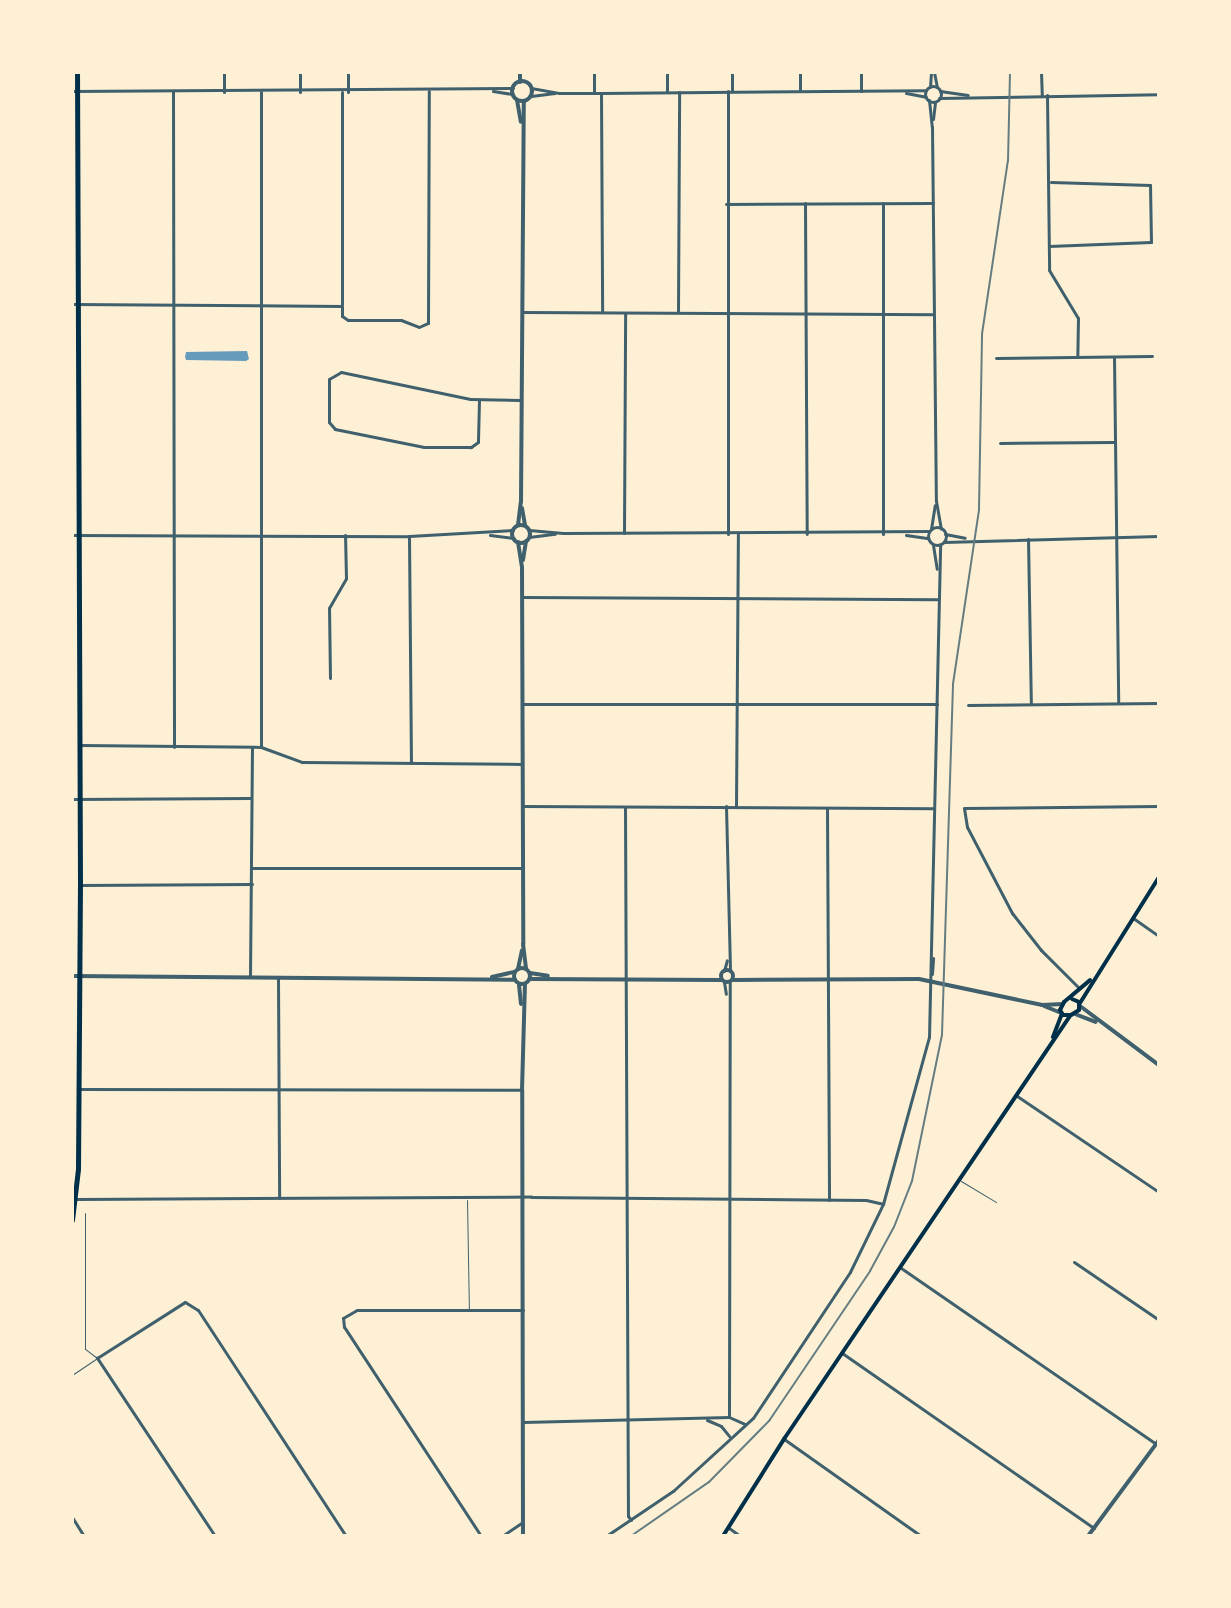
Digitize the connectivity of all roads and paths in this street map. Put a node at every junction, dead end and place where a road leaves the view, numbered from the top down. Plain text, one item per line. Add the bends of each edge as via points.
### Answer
1 (77, 72) edge
2 (224, 72) edge
3 (300, 72) edge
4 (348, 72) edge
5 (523, 72) edge
6 (594, 72) edge
7 (667, 72) edge
8 (732, 72) edge
9 (800, 72) edge
10 (861, 72) edge
11 (933, 72) edge
12 (1041, 72) edge
13 (520, 82) junction
14 (527, 83) junction
15 (531, 88) junction
16 (928, 88) junction
17 (938, 89) junction
18 (75, 91) edge
19 (429, 91) junction
20 (513, 91) junction
21 (667, 91) junction
22 (730, 91) junction
23 (800, 91) junction
24 (861, 91) junction
25 (173, 92) junction
26 (224, 92) junction
27 (261, 92) junction
28 (300, 92) junction
29 (345, 92) junction
30 (679, 92) junction
31 (902, 92) junction
32 (559, 93) junction
33 (594, 93) junction
34 (601, 93) junction
35 (1159, 94) edge
36 (1044, 95) junction
37 (531, 96) junction
38 (974, 96) junction
39 (927, 98) junction
40 (937, 99) junction
41 (517, 100) junction
42 (524, 101) junction
43 (932, 127) junction
44 (522, 129) junction
45 (1049, 182) junction
46 (805, 203) junction
47 (883, 203) junction
48 (933, 203) junction
49 (726, 204) junction
50 (1049, 246) junction
51 (74, 304) edge
52 (174, 304) junction
53 (260, 306) junction
54 (342, 306) junction
55 (602, 311) junction
56 (522, 312) junction
57 (625, 312) junction
58 (678, 312) junction
59 (728, 312) junction
60 (807, 313) junction
61 (883, 314) junction
62 (933, 314) junction
63 (1152, 356) dead end
64 (1077, 357) junction
65 (1114, 357) junction
66 (996, 358) dead end
67 (479, 400) junction
68 (521, 400) junction
69 (1114, 442) junction
70 (1000, 443) dead end
71 (936, 501) junction
72 (521, 502) junction
73 (518, 525) junction
74 (527, 528) junction
75 (941, 529) junction
76 (513, 530) junction
77 (930, 530) junction
78 (563, 533) junction
79 (624, 533) junction
80 (174, 534) junction
81 (487, 534) junction
82 (728, 534) junction
83 (738, 534) junction
84 (807, 534) junction
85 (883, 534) junction
86 (899, 534) junction
87 (945, 534) junction
88 (76, 535) edge
89 (261, 535) junction
90 (345, 535) junction
91 (409, 536) junction
92 (1116, 536) junction
93 (1159, 536) edge
94 (528, 539) junction
95 (928, 539) junction
96 (969, 539) junction
97 (1028, 539) junction
98 (516, 540) junction
99 (942, 543) junction
100 (933, 544) junction
101 (522, 567) junction
102 (937, 573) junction
103 (522, 597) junction
104 (738, 597) junction
105 (937, 599) junction
106 (330, 678) dead end
107 (1118, 702) junction
108 (1159, 703) edge
109 (522, 704) junction
110 (737, 704) junction
111 (937, 704) junction
112 (1031, 704) junction
113 (968, 705) dead end
114 (78, 745) junction
115 (174, 747) junction
116 (252, 747) junction
117 (261, 747) junction
118 (411, 763) junction
119 (522, 764) junction
120 (251, 798) junction
121 (76, 799) edge
122 (522, 806) junction
123 (726, 806) junction
124 (736, 806) junction
125 (1159, 806) edge
126 (625, 807) junction
127 (827, 807) junction
128 (933, 808) junction
129 (252, 868) junction
130 (522, 868) junction
131 (1159, 877) edge
132 (252, 884) junction
133 (80, 885) junction
134 (1132, 917) junction
135 (1159, 936) edge
136 (523, 944) junction
137 (517, 970) junction
138 (75, 976) edge
139 (250, 976) junction
140 (528, 976) junction
141 (727, 976) junction
142 (278, 977) junction
143 (626, 977) junction
144 (486, 978) junction
145 (1092, 978) junction
146 (827, 979) junction
147 (517, 982) junction
148 (931, 982) junction
149 (1080, 989) junction
150 (1072, 999) junction
151 (1063, 1004) junction
152 (1042, 1005) junction
153 (1080, 1005) junction
154 (1062, 1013) junction
155 (522, 1014) junction
156 (1072, 1015) junction
157 (1098, 1023) junction
158 (1053, 1039) junction
159 (1159, 1065) edge
160 (78, 1089) junction
161 (279, 1089) junction
162 (522, 1090) junction
163 (1015, 1095) junction
164 (959, 1180) junction
165 (1159, 1192) edge
166 (279, 1198) junction
167 (74, 1199) edge
168 (523, 1199) junction
169 (467, 1200) junction
170 (626, 1200) junction
171 (727, 1200) junction
172 (829, 1200) junction
173 (996, 1202) dead end
174 (883, 1204) junction
175 (85, 1213) dead end
176 (72, 1220) edge
177 (1074, 1262) dead end
178 (901, 1268) junction
179 (523, 1310) junction
180 (469, 1311) junction
181 (1159, 1320) edge
182 (842, 1353) junction
183 (97, 1358) junction
184 (72, 1375) edge
185 (729, 1417) junction
186 (707, 1420) junction
187 (523, 1422) junction
188 (627, 1422) junction
189 (746, 1424) junction
190 (730, 1437) junction
191 (784, 1439) junction
192 (1158, 1442) edge
193 (72, 1517) edge
194 (631, 1520) junction
195 (523, 1522) junction
196 (729, 1528) junction
197 (1094, 1528) junction
198 (84, 1536) edge
199 (215, 1536) edge
200 (346, 1536) edge
201 (481, 1536) edge
202 (502, 1536) edge
203 (523, 1536) edge
204 (606, 1536) edge
205 (723, 1536) edge
206 (740, 1536) edge
207 (921, 1536) edge
208 (1088, 1536) edge

1 - 18 highway
2 - 26 street
3 - 28 street
4 - 29 street
5 - 13 street
5 - 14 street
6 - 33 street
7 - 21 street
8 - 22 street
9 - 23 street
10 - 24 street
11 - 16 street
11 - 17 street
12 - 36 street
13 - 14 street
13 - 20 street
14 - 15 street
15 - 32 street
15 - 37 street
16 - 17 street
16 - 31 street
16 - 39 street
17 - 38 street
17 - 40 street
18 - 25 street
18 - 51 highway
19 - 20 street
19 - 29 street
19 - 54 street via 428,323 419,327 401,320 348,320
20 - 41 street
21 - 30 street
21 - 34 street
22 - 23 street
22 - 30 street
22 - 49 street
23 - 24 street
24 - 31 street
25 - 26 street
25 - 52 street
26 - 27 street
27 - 28 street
27 - 53 street
28 - 29 street
29 - 54 street
30 - 58 street
31 - 39 street
32 - 33 street
32 - 37 street
33 - 34 street
34 - 55 street
35 - 36 street
36 - 38 street
36 - 45 street
37 - 42 street
38 - 40 street
39 - 40 street
39 - 43 street
40 - 43 street
41 - 42 street
41 - 44 street
42 - 44 street
43 - 48 street
44 - 56 street
45 - 50 street
45 - 50 street via 1150,185 1149,244
46 - 47 street
46 - 49 street
46 - 60 street
47 - 48 street
47 - 61 street
48 - 62 street
49 - 59 street
50 - 64 street via 1051,278 1078,318
51 - 52 street
51 - 88 highway
52 - 53 street
52 - 80 street
53 - 54 street
53 - 89 street
55 - 56 street
55 - 57 street
56 - 68 street
57 - 58 street
57 - 79 street
58 - 59 street
59 - 60 street
59 - 82 street
60 - 61 street
60 - 84 street
61 - 62 street
61 - 85 street
62 - 71 street
63 - 65 street
64 - 65 street
64 - 66 street
65 - 69 street
67 - 67 street via 478,442 471,447 424,447 335,429 329,422 329,379 341,372
67 - 68 street
68 - 72 street
69 - 70 street
69 - 92 street
71 - 75 street
71 - 77 street
72 - 73 street
72 - 74 street
73 - 74 street
73 - 76 street
74 - 78 street
74 - 94 street
75 - 77 street
75 - 87 street
76 - 81 street
76 - 98 street
77 - 86 street
77 - 95 street
78 - 79 street
78 - 94 street
79 - 82 street
80 - 88 street
80 - 89 street
80 - 115 street
81 - 91 street
81 - 98 street
82 - 83 street
83 - 84 street
83 - 104 street
84 - 85 street
85 - 86 street
86 - 95 street
87 - 96 street
87 - 99 street
88 - 114 highway
89 - 90 street
89 - 117 street
90 - 91 street
90 - 106 street via 346,578 329,608
91 - 118 street
92 - 93 street
92 - 97 street
92 - 107 street
94 - 98 street
94 - 101 street
95 - 100 street
96 - 97 street
96 - 99 street
97 - 112 street
98 - 101 street
99 - 100 street
99 - 102 street
100 - 102 street
101 - 103 street
102 - 105 street
103 - 104 street
103 - 109 street
104 - 105 street
104 - 110 street
105 - 111 street
107 - 108 street
107 - 112 street
109 - 110 street
109 - 119 street
110 - 111 street
110 - 124 street
111 - 128 street
112 - 113 street
114 - 115 street
114 - 121 highway
115 - 116 street
116 - 117 street
116 - 120 street
117 - 118 street via 302,762
118 - 119 street
119 - 122 street
120 - 121 street
120 - 129 street
121 - 133 highway
122 - 126 street
122 - 130 street
123 - 124 street
123 - 126 street
123 - 141 street
124 - 127 street
125 - 149 street via 964,808 967,827 1012,913
126 - 143 street
127 - 128 street
127 - 146 street
128 - 148 street
129 - 130 street
129 - 132 street
130 - 136 street
131 - 134 main road
132 - 133 street
132 - 139 street
133 - 138 highway
134 - 135 street
134 - 145 main road
136 - 137 street
136 - 140 street
137 - 140 street
137 - 144 street
137 - 147 street
138 - 139 street
138 - 160 highway
139 - 142 street
140 - 143 street
140 - 147 street
140 - 155 street
141 - 143 street
141 - 146 street
141 - 171 street
142 - 144 street
142 - 161 street
143 - 170 street
144 - 147 street
145 - 149 main road
145 - 153 main road
146 - 148 street
146 - 172 street
147 - 155 street
148 - 152 street
148 - 174 street via 929,1037
149 - 150 main road
150 - 151 main road
150 - 153 main road
151 - 152 street
151 - 154 main road
152 - 154 street
153 - 156 main road
153 - 157 street
154 - 156 main road
154 - 158 main road
155 - 162 street
156 - 157 street
156 - 158 main road
157 - 159 street
158 - 163 main road
160 - 161 street
160 - 167 highway
161 - 162 street
161 - 166 street
162 - 168 street
163 - 164 main road
163 - 165 street
164 - 173 lane
164 - 178 main road
166 - 167 street
166 - 169 street
167 - 176 highway
168 - 169 street
168 - 170 street
168 - 179 street
169 - 180 lane
170 - 171 street
170 - 188 street
171 - 172 street
171 - 185 street
172 - 174 street
174 - 189 street via 850,1272
175 - 183 lane via 85,1349
177 - 181 street
178 - 182 main road
178 - 192 street
179 - 180 street
179 - 187 street
180 - 201 street via 357,1310 346,1313 344,1327
182 - 191 main road
182 - 197 street
183 - 184 lane
183 - 199 street
183 - 200 street via 177,1306 190,1303
185 - 186 street
185 - 189 street
186 - 188 street
186 - 190 street
187 - 188 street
187 - 195 street
188 - 194 street
189 - 190 street
190 - 194 street via 673,1491
191 - 196 main road
191 - 207 street
192 - 197 street
193 - 198 street
194 - 204 street
195 - 202 street
195 - 203 street
196 - 205 main road
196 - 206 street
197 - 208 street

